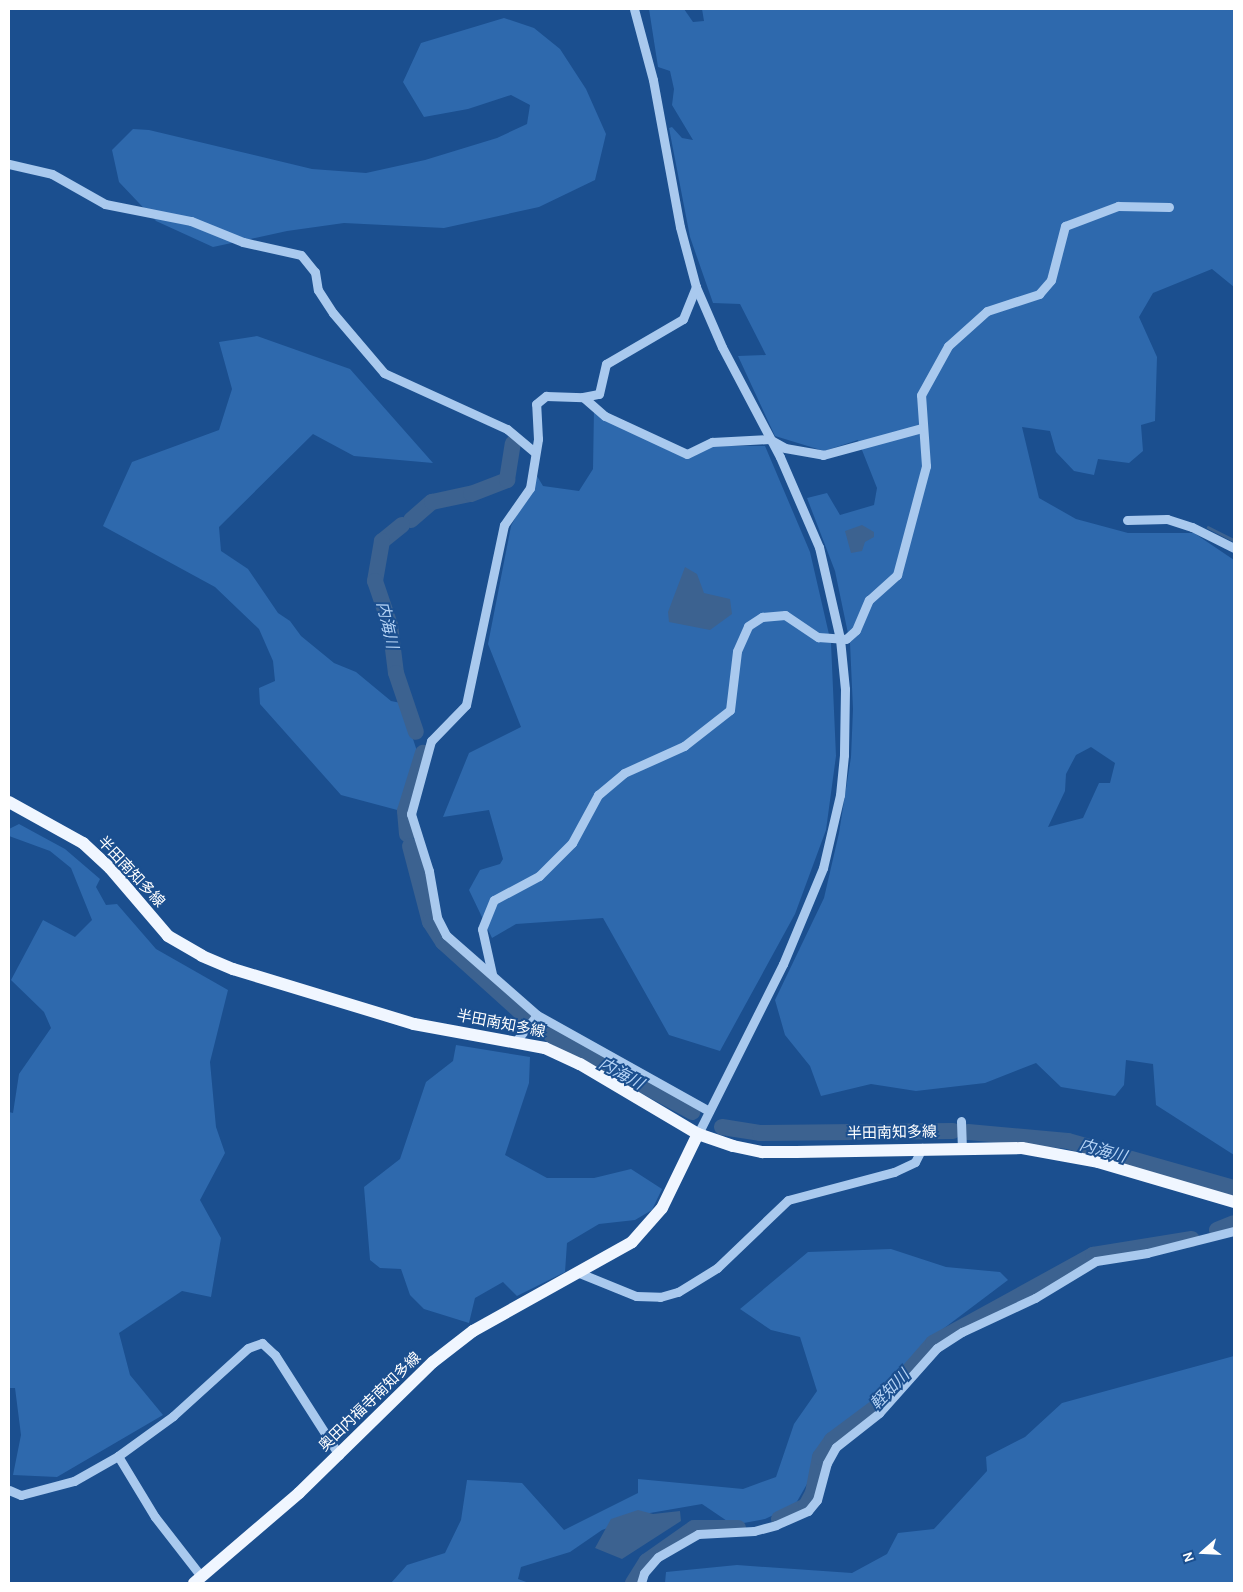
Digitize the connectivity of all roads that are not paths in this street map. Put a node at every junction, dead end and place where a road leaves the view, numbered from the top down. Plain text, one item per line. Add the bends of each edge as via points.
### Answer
1 (634, 9) edge
2 (9, 164) edge
3 (1169, 207) dead end
4 (696, 287) junction
5 (583, 397) junction
6 (922, 428) junction
7 (769, 439) junction
8 (534, 452) junction
9 (1126, 520) dead end
10 (1234, 548) edge
11 (840, 639) junction
12 (9, 802) edge
13 (492, 974) junction
14 (537, 1015) junction
15 (516, 1041) junction
16 (709, 1111) junction
17 (961, 1121) dead end
18 (698, 1134) junction
19 (922, 1148) junction
20 (962, 1148) junction
21 (1234, 1202) edge
22 (1234, 1231) edge
23 (577, 1272) junction
24 (339, 1455) junction
25 (118, 1456) junction
26 (9, 1490) edge
27 (198, 1580) edge
28 (641, 1583) edge

1 - 4 street via 653,80 680,227
2 - 8 street via 52,174 105,204 192,221 243,242 301,255 315,272 318,290 332,313 384,373 507,429
3 - 6 street via 1118,206 1065,226 1051,280 1040,294 987,311 948,346 921,395
4 - 5 street via 682,318 606,364 599,394
4 - 7 street via 722,347
5 - 7 street via 605,416 687,454 712,442
5 - 8 street via 546,396 536,404 538,440
6 - 7 street via 823,455 785,448
6 - 11 street via 926,466 900,569 869,600 852,636
7 - 11 street via 819,547
8 - 13 street via 530,488 504,525 466,705 432,741 411,814 429,871 437,917 446,935
9 - 10 street via 1167,519 1192,527
11 - 13 street via 809,634 785,615 770,615 748,626 737,651 730,710 684,746 624,773 598,795 572,843 539,876 494,900 482,929
11 - 16 street via 845,689 844,755 840,795 823,868 787,956
12 - 15 main road, 半田南知多線 via 83,844 110,868 168,936 202,956 233,969 414,1024
13 - 14 street
14 - 15 street
14 - 16 street
15 - 18 main road, 半田南知多線 via 545,1048 580,1064
16 - 18 street
17 - 20 street
18 - 19 main road, 半田南知多線 via 762,1152
18 - 23 main road, 奥田内福寺南知多線 via 676,1184 646,1229 615,1254
19 - 20 main road, 半田南知多線
19 - 23 street via 915,1162 894,1172 788,1200 717,1268 678,1292 660,1297 636,1296
20 - 21 main road, 半田南知多線 via 1022,1148 1062,1153
22 - 28 street via 1147,1253 1096,1261 1035,1298 962,1332 937,1348 879,1413 836,1447 826,1463 817,1500 808,1511 776,1526 754,1531 698,1534 658,1557 644,1573
23 - 24 main road, 奥田内福寺南知多線 via 473,1331 404,1387
24 - 25 street via 275,1355 262,1343 248,1348 173,1416
24 - 27 main road, 奥田内福寺南知多線
25 - 26 street via 55,1489 21,1496
25 - 27 street

